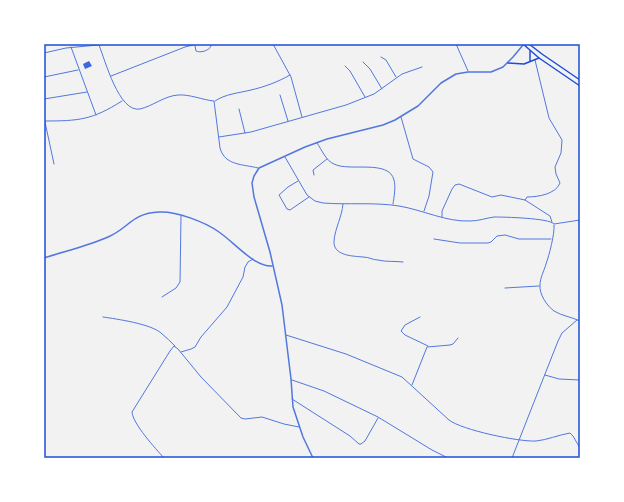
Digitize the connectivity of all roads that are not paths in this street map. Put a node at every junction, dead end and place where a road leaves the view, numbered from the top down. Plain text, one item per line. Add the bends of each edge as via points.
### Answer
1 (100, 44) edge
2 (198, 44) edge
3 (211, 44) edge
4 (273, 44) edge
5 (456, 44) edge
6 (523, 44) edge
7 (529, 44) edge
8 (194, 45) edge
9 (71, 48) junction
10 (44, 50) edge
11 (530, 50) junction
12 (44, 52) edge
13 (47, 52) junction
14 (381, 57) dead end
15 (539, 58) junction
16 (535, 59) junction
17 (530, 61) junction
18 (363, 62) dead end
19 (508, 62) junction
20 (345, 66) dead end
21 (422, 67) dead end
22 (79, 70) junction
23 (468, 72) junction
24 (290, 75) junction
25 (111, 76) junction
26 (44, 77) edge
27 (397, 77) junction
28 (580, 80) edge
29 (580, 86) edge
30 (382, 90) junction
31 (87, 92) junction
32 (280, 95) dead end
33 (365, 98) junction
34 (44, 99) edge
35 (123, 101) junction
36 (214, 101) junction
37 (239, 108) dead end
38 (96, 116) junction
39 (302, 117) junction
40 (401, 117) junction
41 (44, 121) edge
42 (288, 121) junction
43 (245, 133) junction
44 (219, 137) junction
45 (317, 142) junction
46 (284, 157) junction
47 (328, 159) junction
48 (54, 164) dead end
49 (259, 168) junction
50 (314, 175) dead end
51 (298, 181) junction
52 (309, 197) junction
53 (525, 200) junction
54 (343, 204) junction
55 (393, 205) junction
56 (424, 212) junction
57 (181, 216) junction
58 (442, 217) junction
59 (580, 220) edge
60 (552, 222) junction
61 (554, 224) junction
62 (434, 239) dead end
63 (552, 239) junction
64 (44, 258) edge
65 (253, 259) junction
66 (403, 262) dead end
67 (273, 266) junction
68 (540, 285) junction
69 (505, 288) dead end
70 (162, 297) dead end
71 (103, 317) dead end
72 (420, 318) dead end
73 (577, 320) junction
74 (580, 321) edge
75 (285, 335) junction
76 (458, 338) dead end
77 (176, 346) junction
78 (428, 346) junction
79 (180, 352) junction
80 (545, 374) junction
81 (291, 379) junction
82 (580, 380) edge
83 (412, 385) junction
84 (292, 398) junction
85 (378, 417) junction
86 (299, 427) junction
87 (518, 440) junction
88 (580, 448) edge
89 (312, 457) edge
90 (164, 458) edge
91 (448, 458) edge
92 (512, 458) edge

1 - 9 street
1 - 25 street
2 - 8 street
3 - 8 street via 210,49 199,52
4 - 24 street
5 - 23 street
6 - 11 main road
6 - 19 street
7 - 28 main road
8 - 25 street
9 - 13 street
9 - 22 street
10 - 13 street
11 - 15 main road
11 - 17 main road
12 - 13 street
14 - 27 street via 386,60
15 - 16 main road
15 - 29 main road
16 - 17 main road
16 - 53 street via 549,118 562,140 561,154 555,169 560,183 555,190 527,197
17 - 19 main road via 520,65
18 - 30 street
19 - 23 street via 495,71
20 - 33 street
21 - 27 street
22 - 26 street
22 - 31 street
23 - 40 street via 456,74 441,84 418,106
24 - 36 street via 271,84
24 - 39 street
25 - 35 street
27 - 30 street
30 - 33 street
31 - 34 street
31 - 38 street
32 - 42 street
33 - 39 street
35 - 36 street via 138,109 178,95
35 - 38 street
36 - 44 street
37 - 43 street
38 - 41 street via 79,120
39 - 42 street
40 - 45 street via 388,123
40 - 56 street via 413,159 429,167 433,172
41 - 48 street
42 - 43 street
43 - 44 street
44 - 49 street via 220,151 227,160
45 - 46 street
45 - 47 street
46 - 49 street
46 - 51 street
47 - 50 street via 313,170
47 - 55 street via 338,166 379,168 389,172 394,181
49 - 67 street via 252,185
51 - 52 street
51 - 52 street via 279,195 286,209 290,210
52 - 54 street via 323,203
53 - 58 street via 501,195 492,197 457,184 442,210
53 - 60 street via 550,217
54 - 55 street
54 - 66 street via 334,241 339,252
55 - 56 street
56 - 58 street
57 - 64 street via 162,212 141,215 109,236
57 - 65 street via 215,229
57 - 70 street via 180,282 176,288
58 - 60 street via 468,222 494,217
59 - 61 street
60 - 61 street
61 - 63 street
62 - 63 street via 460,243 488,243 498,235 505,235 515,238
63 - 68 street
65 - 67 street via 264,265
65 - 79 street via 245,267 228,305 197,345
67 - 75 street via 281,300
68 - 69 street
68 - 73 street via 545,301 551,308
71 - 77 street via 154,329
72 - 78 street via 404,324 402,332
73 - 74 street
73 - 80 street via 560,336
75 - 81 street
75 - 83 street via 346,354 402,377
76 - 78 street via 450,345
77 - 79 street
77 - 90 street via 170,351 132,412 149,441
78 - 83 street
79 - 86 street via 241,418 262,417
80 - 82 street via 559,379
80 - 87 street
81 - 84 street
81 - 85 street via 324,391
83 - 87 street via 454,424
84 - 85 street via 359,444 365,441
84 - 86 street
85 - 91 street
86 - 89 street
87 - 88 street via 539,440 570,433
87 - 92 street

